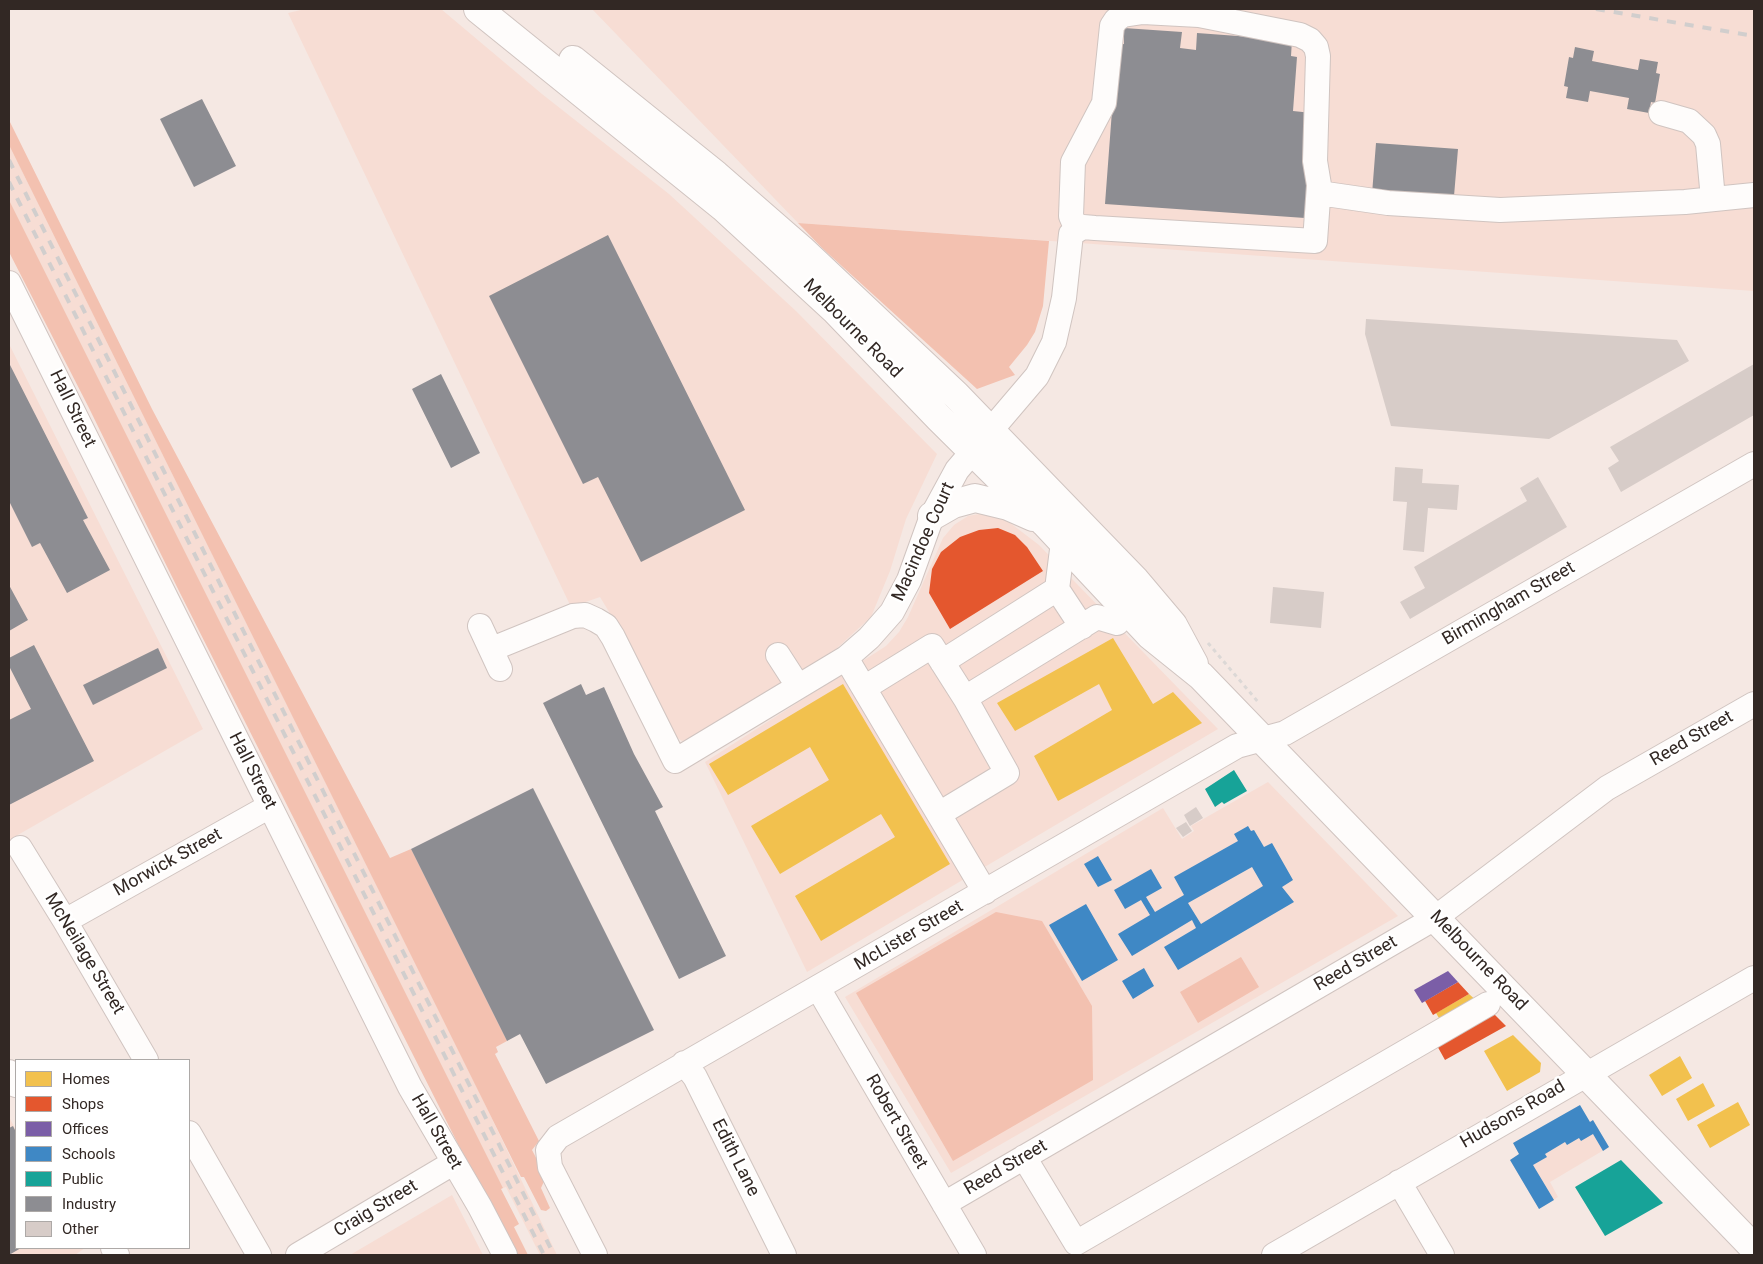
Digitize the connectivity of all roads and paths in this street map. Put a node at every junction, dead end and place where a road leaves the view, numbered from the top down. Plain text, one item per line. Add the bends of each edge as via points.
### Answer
1 (496, 12) edge
2 (1661, 113) dead end
3 (1319, 193) junction
4 (1754, 195) edge
5 (1713, 199) junction
6 (1073, 236) junction
7 (9, 283) edge
8 (16, 315) edge
9 (991, 429) junction
10 (973, 451) junction
11 (1754, 465) edge
12 (932, 516) junction
13 (1054, 532) junction
14 (1057, 589) junction
15 (1117, 623) dead end
16 (480, 626) dead end
17 (1082, 627) junction
18 (778, 655) dead end
19 (846, 658) junction
20 (942, 662) junction
21 (1201, 676) junction
22 (798, 686) junction
23 (864, 688) junction
24 (965, 698) junction
25 (1754, 704) edge
26 (1262, 739) junction
27 (270, 806) junction
28 (939, 814) junction
29 (20, 848) dead end
30 (985, 892) junction
31 (1435, 918) junction
32 (65, 921) junction
33 (1754, 978) edge
34 (818, 988) junction
35 (1488, 1004) dead end
36 (145, 1059) edge
37 (684, 1063) junction
38 (1588, 1073) junction
39 (190, 1135) edge
40 (1024, 1157) junction
41 (453, 1163) junction
42 (1399, 1182) junction
43 (944, 1204) junction
44 (1754, 1248) edge
45 (259, 1255) edge
46 (298, 1255) edge
47 (505, 1255) edge
48 (595, 1255) edge
49 (784, 1255) edge
50 (974, 1255) edge
51 (1274, 1255) edge
52 (1442, 1255) edge

1 - 9 main road, Melbourne Road via 716,175 801,249
1 - 10 main road, Melbourne Road via 723,207 836,312
2 - 5 street via 1689,120 1704,135 1708,144
3 - 5 street via 1388,203 1500,210
3 - 6 street via 1315,241 1095,228
3 - 6 street, Macindoe Court via 1315,161 1318,56 1310,40 1199,15 1143,12 1123,15 1112,26 1104,103 1072,162
4 - 5 street
6 - 9 street, Macindoe Court via 1054,342 1037,376
7 - 8 street, Hall Street
8 - 27 street, Hall Street
9 - 10 street, Macindoe Court
9 - 21 main road, Melbourne Road via 1135,580 1173,625
10 - 12 street, Macindoe Court via 957,470
10 - 13 main road, Melbourne Road
11 - 26 street, Birmingham Street via 1291,730
12 - 13 main road via 953,504 975,498 1008,506
12 - 19 street, Macindoe Court via 909,580 892,612
13 - 14 street
13 - 21 main road, Melbourne Road via 1150,635
14 - 17 street
14 - 20 street
15 - 17 street via 1097,617
16 - 22 street, Macindoe Court via 496,659 573,616 585,615 606,626 675,761
17 - 24 street
18 - 22 street
19 - 22 street, Macindoe Court
19 - 23 street
20 - 23 street via 932,646
20 - 24 street
21 - 26 main road, Melbourne Road
23 - 28 street
24 - 28 street via 1007,773
25 - 31 street, Reed Street via 1607,788
26 - 30 street, McLister Street via 1237,746
26 - 31 main road, Melbourne Road
27 - 32 street, Morwick Street
27 - 41 street, Hall Street via 414,1096
28 - 30 street
29 - 32 street, McNeilage Street
30 - 34 street, McLister Street
31 - 38 main road, Melbourne Road
31 - 40 street, Reed Street
32 - 36 street, McNeilage Street
33 - 38 street, Hudsons Road
34 - 37 street, McLister Street
34 - 43 street, Robert Street
35 - 40 street via 1076,1243
37 - 48 street, McLister Street via 558,1137 548,1150 550,1167
37 - 49 street, Edith Lane via 695,1078
38 - 42 street, Hudsons Road
38 - 44 main road, Melbourne Road
39 - 45 street
40 - 43 street, Reed Street
41 - 46 street, Craig Street
41 - 47 street, Hall Street
42 - 51 street, Hudsons Road
42 - 52 street
43 - 50 street, Robert Street

